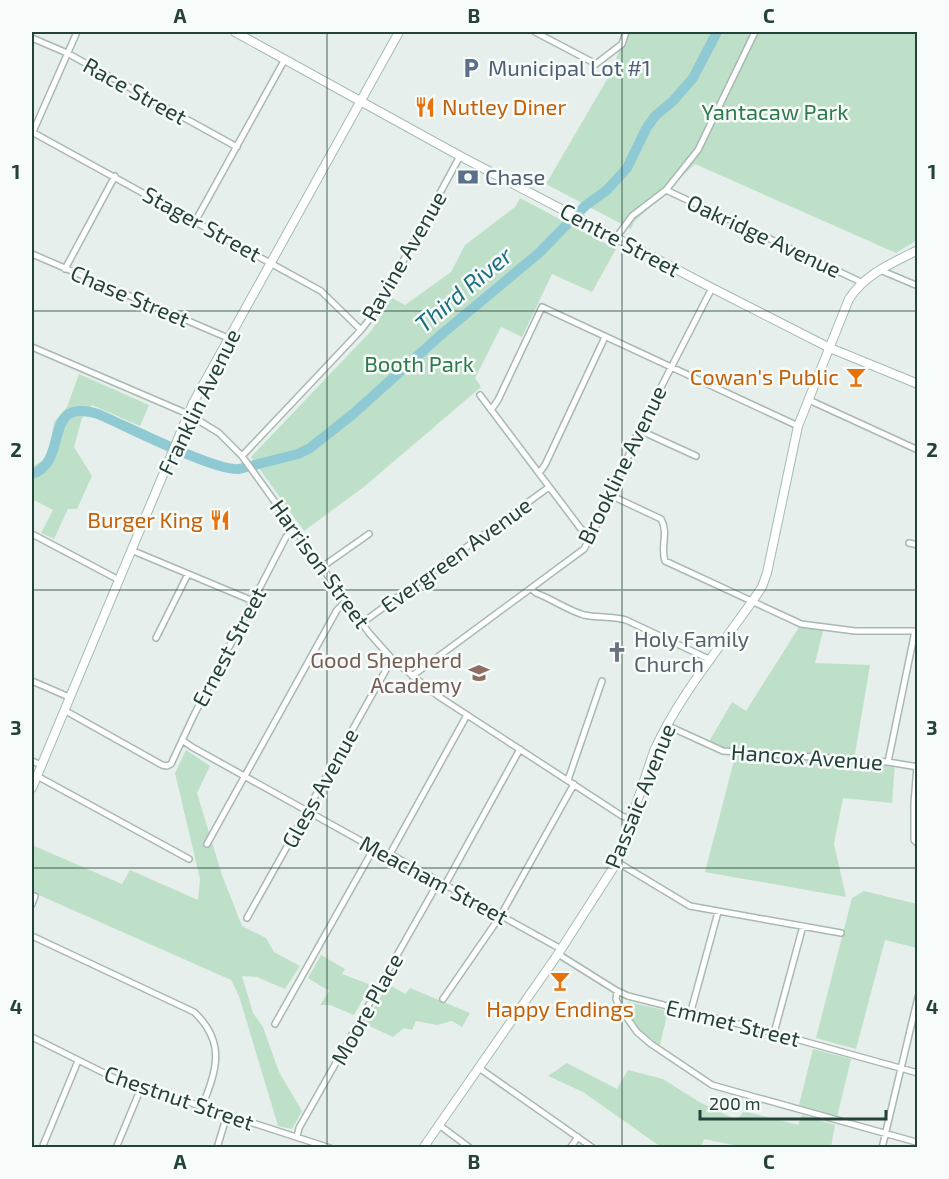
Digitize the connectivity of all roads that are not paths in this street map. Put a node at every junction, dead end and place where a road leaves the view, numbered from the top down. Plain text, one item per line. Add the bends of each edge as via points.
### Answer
1 (76, 32) edge
2 (234, 32) edge
3 (399, 32) edge
4 (534, 32) edge
5 (626, 32) edge
6 (755, 32) edge
7 (32, 38) edge
8 (67, 53) junction
9 (285, 59) junction
10 (361, 101) junction
11 (35, 118) edge
12 (32, 133) edge
13 (237, 147) junction
14 (460, 156) junction
15 (115, 176) junction
16 (666, 190) junction
17 (196, 220) junction
18 (616, 238) junction
19 (918, 250) edge
20 (32, 254) edge
21 (271, 262) junction
22 (65, 269) junction
23 (880, 270) junction
24 (861, 282) junction
25 (918, 285) edge
26 (711, 288) junction
27 (361, 330) junction
28 (228, 338) junction
29 (605, 338) junction
30 (32, 347) edge
31 (830, 348) junction
32 (670, 367) junction
33 (918, 384) edge
34 (480, 395) dead end
35 (809, 400) junction
36 (491, 410) junction
37 (188, 414) junction
38 (798, 426) junction
39 (639, 430) junction
40 (918, 450) edge
41 (696, 456) dead end
42 (243, 457) junction
43 (539, 473) junction
44 (549, 487) junction
45 (612, 496) junction
46 (295, 529) junction
47 (32, 534) edge
48 (369, 534) dead end
49 (591, 536) junction
50 (909, 543) dead end
51 (918, 545) edge
52 (131, 550) junction
53 (322, 567) junction
54 (188, 574) junction
55 (119, 580) junction
56 (531, 588) junction
57 (253, 601) junction
58 (346, 601) junction
59 (753, 601) junction
60 (362, 623) junction
61 (916, 631) edge
62 (156, 638) dead end
63 (393, 660) junction
64 (711, 660) junction
65 (412, 676) junction
66 (32, 681) edge
67 (602, 681) dead end
68 (69, 697) junction
69 (64, 710) junction
70 (467, 715) junction
71 (666, 725) junction
72 (182, 740) junction
73 (520, 749) junction
74 (32, 760) edge
75 (888, 762) junction
76 (41, 765) junction
77 (917, 767) edge
78 (37, 776) junction
79 (246, 776) junction
80 (571, 782) junction
81 (32, 788) edge
82 (307, 811) junction
83 (631, 819) junction
84 (207, 844) dead end
85 (918, 844) edge
86 (374, 848) junction
87 (390, 854) junction
88 (189, 859) dead end
89 (617, 862) junction
90 (439, 881) junction
91 (446, 885) junction
92 (35, 896) dead end
93 (32, 904) edge
94 (718, 912) junction
95 (501, 915) junction
96 (248, 918) dead end
97 (803, 926) junction
98 (842, 933) dead end
99 (32, 936) edge
100 (559, 952) junction
101 (617, 991) junction
102 (918, 997) edge
103 (443, 999) dead end
104 (691, 1011) junction
105 (274, 1024) dead end
106 (774, 1032) junction
107 (32, 1037) edge
108 (78, 1061) junction
109 (479, 1068) junction
110 (900, 1068) junction
111 (918, 1073) edge
112 (141, 1088) junction
113 (202, 1107) junction
114 (228, 1115) junction
115 (439, 1125) junction
116 (886, 1134) junction
117 (297, 1137) junction
118 (578, 1137) junction
119 (916, 1142) dead end
120 (42, 1148) edge
121 (116, 1148) edge
122 (217, 1148) edge
123 (330, 1148) edge
124 (423, 1148) edge
125 (470, 1148) edge
126 (570, 1148) edge
127 (593, 1148) edge
128 (882, 1148) edge

1 - 8 street
2 - 9 street, Centre Street
3 - 10 street, Franklin Avenue
4 - 5 street via 596,64 622,44
6 - 16 street via 698,150
7 - 8 street, Race Street
8 - 11 street
8 - 13 street, Race Street
9 - 10 street, Centre Street
9 - 13 street
10 - 14 street, Centre Street
10 - 21 street, Franklin Avenue
11 - 12 street
12 - 15 street, Stager Street
13 - 17 street
14 - 18 street, Centre Street
14 - 27 street, Ravine Avenue via 376,312
15 - 17 street, Stager Street
15 - 22 street
16 - 18 street via 632,216
16 - 24 street, Oakridge Avenue
17 - 21 street, Stager Street
18 - 26 street, Centre Street
19 - 23 street, Passaic Avenue
20 - 22 street, Chase Street
21 - 27 street, Stager Street via 321,291
21 - 28 street, Franklin Avenue
22 - 28 street, Chase Street
23 - 24 street, Passaic Avenue
23 - 25 street
24 - 31 street, Passaic Avenue via 849,298
26 - 31 street, Centre Street
26 - 32 street, Brookline Avenue
27 - 42 street, Ravine Avenue
28 - 37 street, Franklin Avenue
29 - 32 street
29 - 36 street via 542,307
29 - 43 street, Evergreen Avenue
30 - 37 street, Harrison Street
31 - 33 street, Centre Street
31 - 35 street, Passaic Avenue
32 - 38 street
32 - 39 street, Brookline Avenue
34 - 36 street
35 - 38 street, Passaic Avenue
35 - 40 street
36 - 43 street
37 - 42 street, Harrison Street via 219,433
37 - 52 street, Franklin Avenue
38 - 59 street, Passaic Avenue via 767,573
39 - 41 street
39 - 45 street, Brookline Avenue
42 - 46 street, Harrison Street
43 - 44 street
44 - 49 street via 581,529
44 - 60 street, Evergreen Avenue
45 - 49 street, Brookline Avenue
45 - 59 street via 661,519 665,526 665,561
46 - 53 street, Harrison Street
46 - 57 street, Ernest Street via 286,537
47 - 55 street
48 - 53 street
49 - 56 street, Brookline Avenue via 581,552
50 - 51 street
52 - 54 street
52 - 55 street, Franklin Avenue
53 - 58 street, Harrison Street
54 - 57 street
54 - 62 street
55 - 68 street, Franklin Avenue
56 - 64 street via 578,613 626,620
56 - 65 street, Brookline Avenue
57 - 72 street, Ernest Street
58 - 60 street, Harrison Street
58 - 79 street via 337,610
59 - 61 street via 801,624 855,631
59 - 64 street, Passaic Avenue
60 - 63 street, Harrison Street
61 - 75 street
63 - 65 street, Harrison Street
63 - 82 street, Gless Avenue
64 - 71 street, Passaic Avenue
65 - 70 street, Harrison Street
66 - 68 street
67 - 80 street
68 - 69 street, Franklin Avenue
69 - 72 street, Ernest Street via 162,765 171,764
69 - 76 street, Franklin Avenue
70 - 73 street, Harrison Street
70 - 87 street
71 - 75 street, Hancox Avenue via 723,751
71 - 83 street, Passaic Avenue
72 - 79 street, Meacham Street
73 - 80 street, Harrison Street
73 - 91 street
74 - 76 street
75 - 77 street, Hancox Avenue
76 - 78 street, Franklin Avenue
77 - 85 street via 914,840
78 - 81 street, Franklin Avenue
78 - 88 street
79 - 82 street, Meacham Street
79 - 84 street
80 - 83 street, Harrison Street
80 - 95 street
82 - 86 street, Meacham Street
82 - 96 street, Gless Avenue
83 - 89 street, Passaic Avenue
86 - 87 street, Meacham Street
86 - 105 street
87 - 90 street, Meacham Street
89 - 94 street via 690,906
89 - 100 street, Passaic Avenue
90 - 91 street, Meacham Street
90 - 117 street, Moore Place
91 - 95 street, Meacham Street
92 - 93 street
94 - 97 street
94 - 104 street
95 - 100 street, Meacham Street
95 - 103 street
97 - 98 street
97 - 106 street
99 - 113 street via 199,1016 210,1032 216,1057 214,1076
100 - 101 street, Emmet Street
100 - 109 street, Passaic Avenue
101 - 104 street, Emmet Street
101 - 116 street via 620,1008 636,1032 712,1085
102 - 110 street
104 - 106 street, Emmet Street
106 - 110 street, Emmet Street
107 - 108 street, Chestnut Street
108 - 112 street, Chestnut Street
108 - 120 street
109 - 115 street, Passaic Avenue
109 - 118 street
110 - 111 street, Emmet Street
110 - 116 street
112 - 113 street, Chestnut Street
112 - 121 street
113 - 114 street, Chestnut Street
114 - 117 street, Chestnut Street
114 - 122 street
115 - 124 street, Passaic Avenue
115 - 125 street
116 - 119 street
116 - 128 street
117 - 123 street, Chestnut Street
118 - 126 street
118 - 127 street

